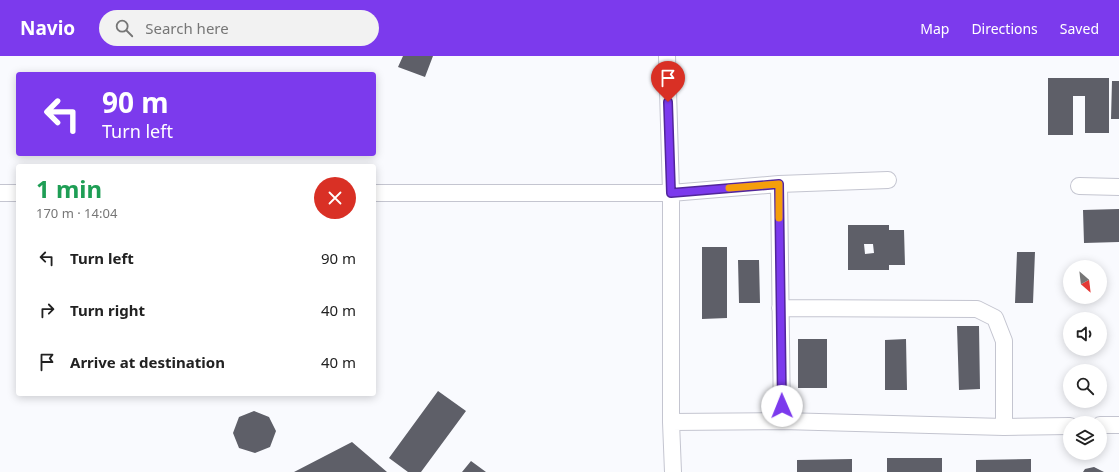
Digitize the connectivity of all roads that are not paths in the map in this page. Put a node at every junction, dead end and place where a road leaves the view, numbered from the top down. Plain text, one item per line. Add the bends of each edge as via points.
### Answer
1 (667, 56) edge
2 (888, 180) dead end
3 (779, 184) junction
4 (1079, 186) dead end
5 (1119, 187) edge
6 (0, 193) edge
7 (16, 193) edge
8 (376, 193) edge
9 (671, 193) junction
10 (780, 308) junction
11 (782, 421) junction
12 (671, 422) junction
13 (1107, 425) edge
14 (1119, 425) edge
15 (1063, 426) edge
16 (1004, 427) junction
17 (673, 472) edge

1 - 9 street
2 - 3 street
3 - 9 street
3 - 10 street
4 - 5 street
6 - 7 street
8 - 9 street
9 - 12 street
10 - 11 street
10 - 16 street via 977,309 995,318 1004,341
11 - 12 street
11 - 16 street
12 - 17 street
13 - 14 street
15 - 16 street

